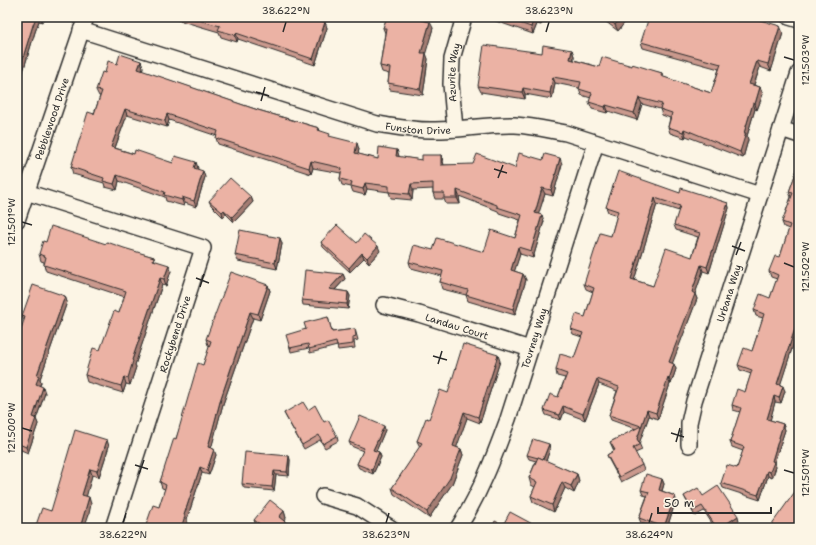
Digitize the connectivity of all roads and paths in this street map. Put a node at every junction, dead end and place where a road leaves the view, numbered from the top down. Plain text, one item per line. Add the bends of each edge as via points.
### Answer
1 (464, 17) edge
2 (789, 17) edge
3 (799, 20) edge
4 (84, 23) edge
5 (799, 73) edge
6 (781, 129) junction
7 (455, 130) junction
8 (799, 135) edge
9 (596, 143) junction
10 (26, 192) junction
11 (760, 195) junction
12 (17, 220) edge
13 (384, 305) dead end
14 (530, 349) junction
15 (689, 445) dead end
16 (323, 496) dead end
17 (113, 528) edge
18 (391, 528) edge
19 (458, 528) edge

1 - 7 street, Azurite Way via 452,59 450,84
2 - 3 street
4 - 7 street, Funston Drive via 377,124 411,130
4 - 10 street, Pebblewood Drive
5 - 6 street, Urbana Way
6 - 8 street
6 - 11 street, Urbana Way
7 - 9 street, Funston Drive via 515,125 566,133
9 - 11 street, Funston Drive
9 - 14 street, Tourney Way
10 - 12 street, Pebblewood Drive
10 - 17 street, Rockybend Drive via 203,248
11 - 15 street, Urbana Way via 694,401 689,423
13 - 14 street, Landau Court
14 - 19 street, Tourney Way via 494,457
16 - 18 street via 357,506

